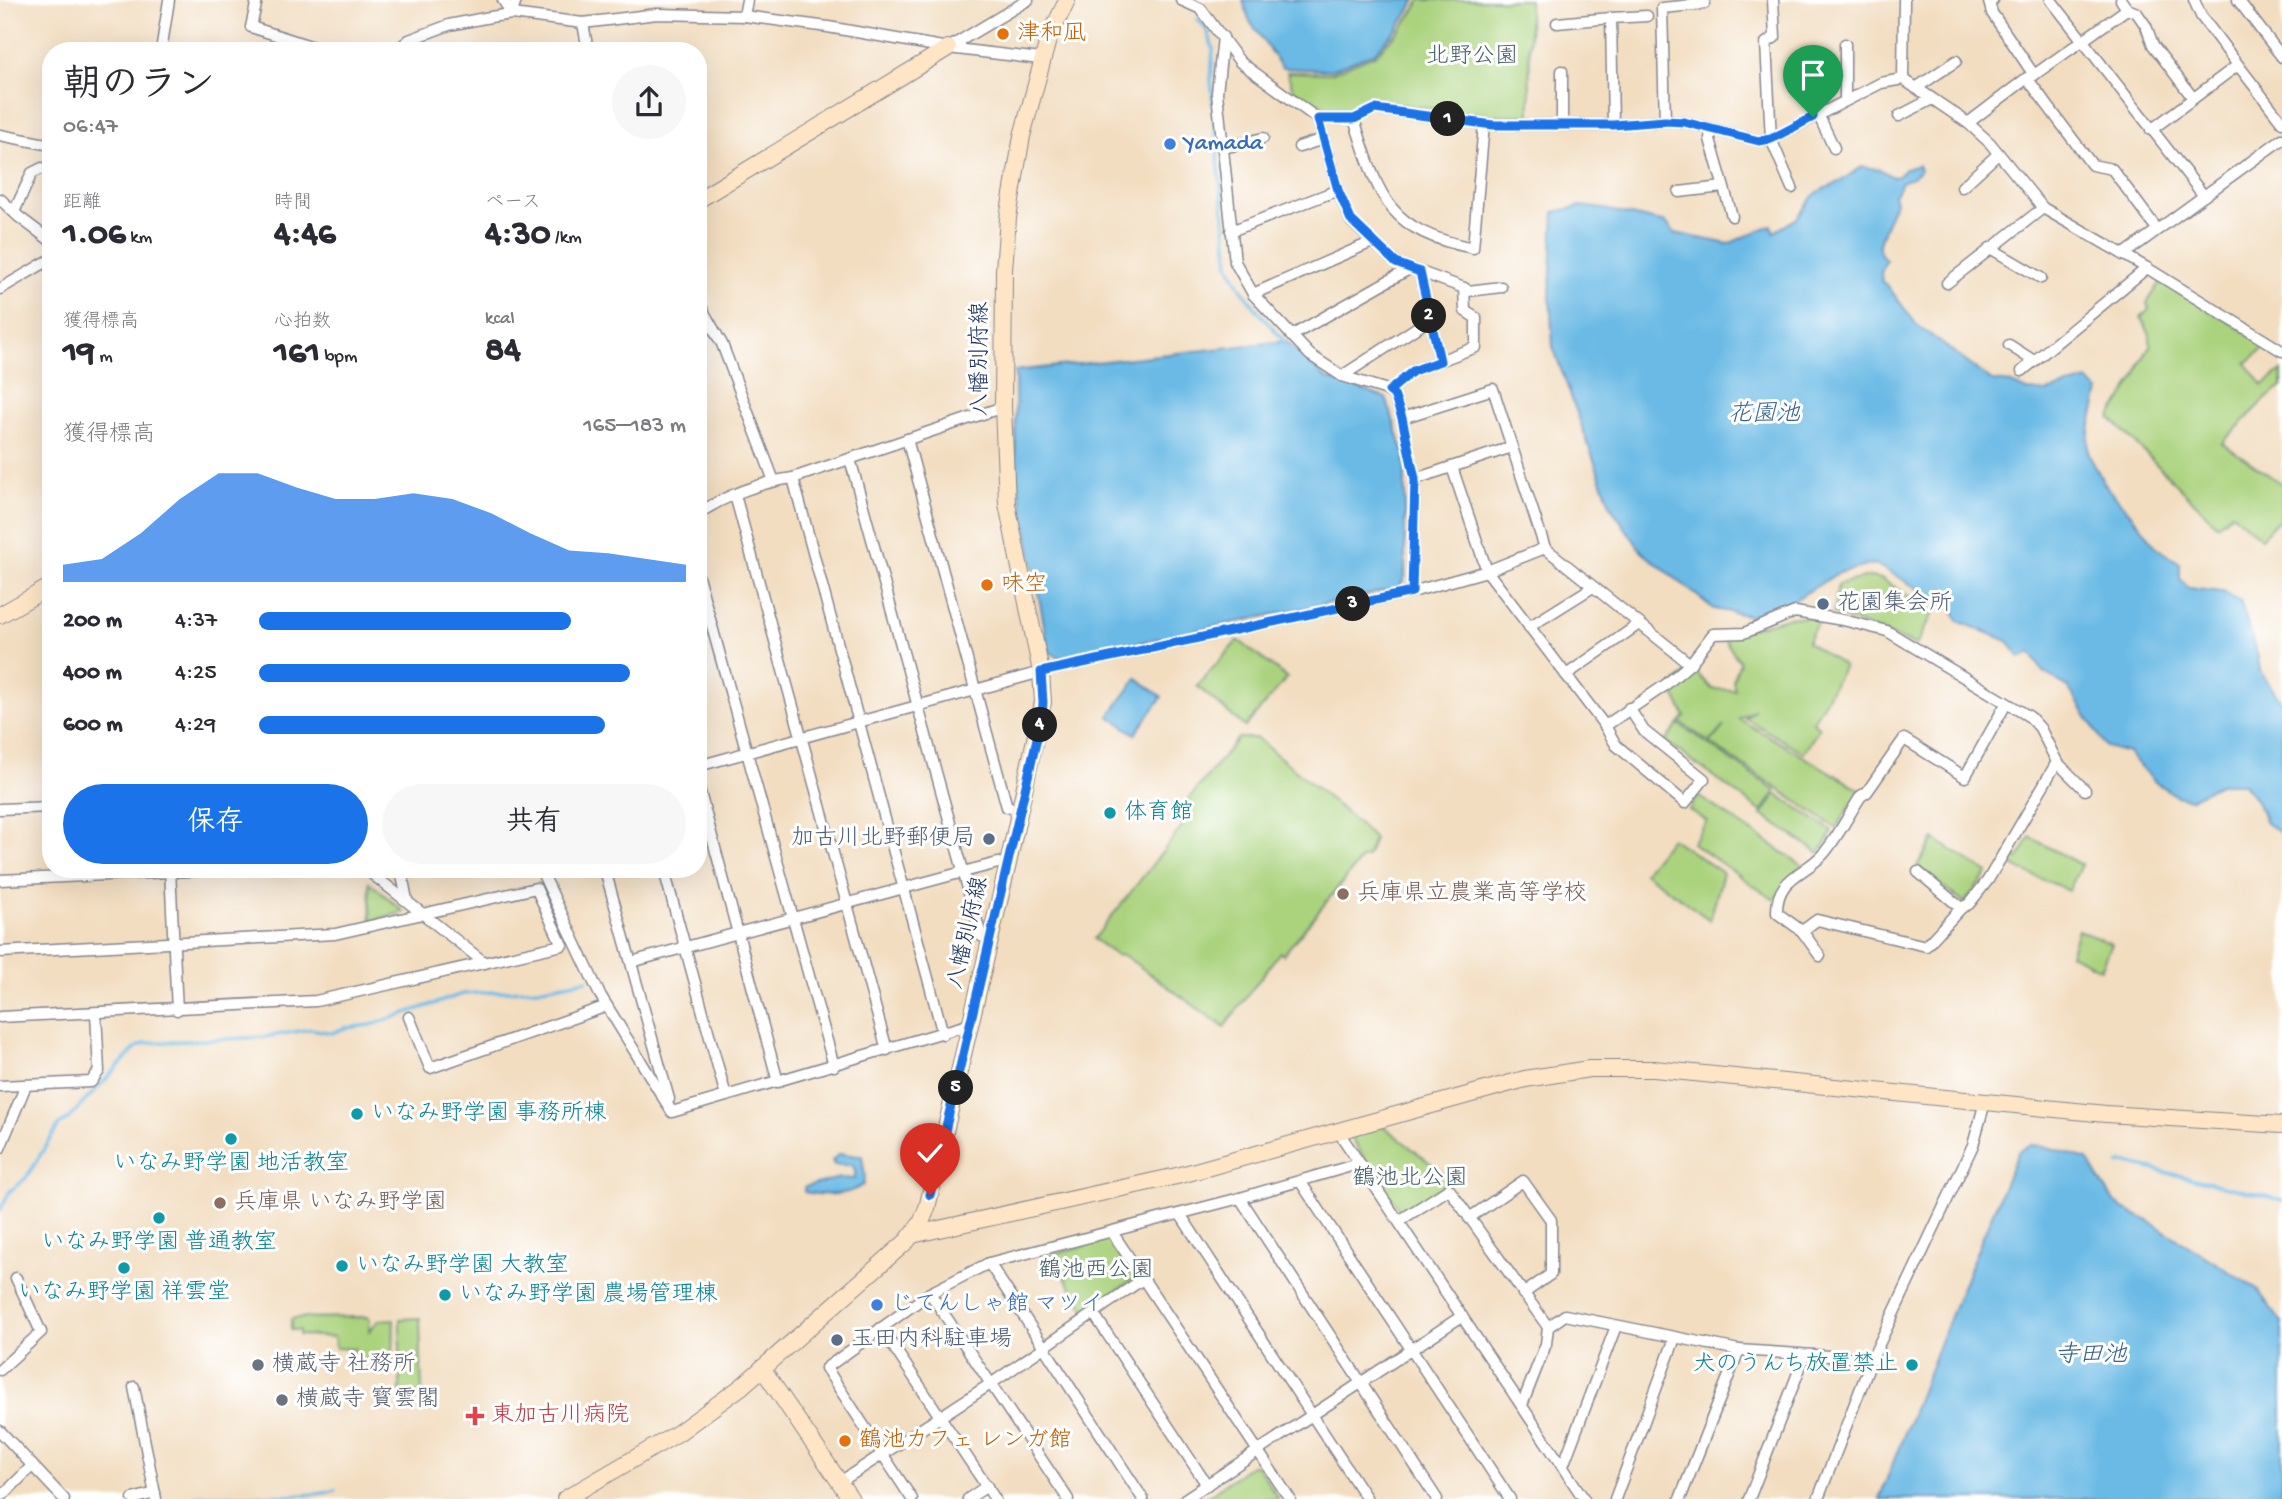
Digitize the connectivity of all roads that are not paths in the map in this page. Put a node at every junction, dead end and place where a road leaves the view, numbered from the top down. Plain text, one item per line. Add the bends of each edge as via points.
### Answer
1 (169, 0) edge
2 (257, 0) edge
3 (503, 0) edge
4 (516, 0) edge
5 (747, 0) edge
6 (1028, 0) edge
7 (1067, 0) edge
8 (1181, 0) edge
9 (1704, 0) edge
10 (1773, 0) edge
11 (1904, 0) edge
12 (2051, 0) edge
13 (2194, 0) edge
14 (2238, 0) edge
15 (1990, 1) edge
16 (1636, 3) dead end
17 (2124, 5) edge
18 (512, 14) junction
19 (744, 16) junction
20 (1611, 18) junction
21 (583, 23) junction
22 (1557, 23) dead end
23 (1223, 37) junction
24 (2082, 41) junction
25 (163, 42) edge
26 (298, 42) edge
27 (407, 42) edge
28 (586, 42) edge
29 (1753, 43) dead end
30 (1766, 43) junction
31 (1845, 44) dead end
32 (948, 48) junction
33 (1676, 51) dead end
34 (1664, 52) junction
35 (2282, 57) edge
36 (1041, 59) junction
37 (1812, 59) dead end
38 (1956, 61) dead end
39 (2238, 65) junction
40 (1562, 71) dead end
41 (2031, 77) junction
42 (1903, 79) junction
43 (1916, 88) junction
44 (2193, 98) junction
45 (1932, 99) junction
46 (1845, 100) junction
47 (1815, 116) junction
48 (1899, 116) dead end
49 (1318, 119) junction
50 (1354, 119) junction
51 (1665, 121) junction
52 (2282, 121) edge
53 (1968, 123) junction
54 (1484, 124) junction
55 (1562, 125) junction
56 (1613, 125) junction
57 (1711, 129) junction
58 (2151, 130) junction
59 (0, 135) edge
60 (1263, 138) dead end
61 (1323, 139) junction
62 (1771, 139) junction
63 (2282, 139) edge
64 (42, 143) edge
65 (1224, 148) junction
66 (1299, 148) dead end
67 (1834, 148) dead end
68 (1998, 154) junction
69 (42, 168) edge
70 (1723, 187) junction
71 (1962, 187) dead end
72 (1792, 188) dead end
73 (1338, 190) junction
74 (1679, 192) dead end
75 (707, 195) edge
76 (2204, 196) junction
77 (0, 199) edge
78 (2043, 208) junction
79 (14, 212) junction
80 (1731, 216) dead end
81 (2157, 229) junction
82 (1231, 231) junction
83 (42, 234) edge
84 (1372, 242) junction
85 (1990, 248) junction
86 (2123, 255) junction
87 (42, 263) edge
88 (2147, 268) junction
89 (1415, 271) junction
90 (2040, 278) dead end
91 (1947, 283) dead end
92 (1501, 287) dead end
93 (1464, 288) junction
94 (0, 289) edge
95 (1253, 295) junction
96 (707, 317) edge
97 (1430, 319) junction
98 (1291, 336) junction
99 (2009, 345) dead end
100 (2282, 351) edge
101 (1440, 361) junction
102 (2034, 361) junction
103 (2022, 371) dead end
104 (1342, 376) junction
105 (1389, 391) junction
106 (1003, 407) junction
107 (1402, 418) junction
108 (907, 439) junction
109 (1512, 447) junction
110 (850, 459) junction
111 (1452, 467) junction
112 (793, 478) junction
113 (1415, 479) junction
114 (774, 481) junction
115 (735, 495) junction
116 (707, 508) edge
117 (1545, 548) junction
118 (1487, 571) junction
119 (1593, 587) junction
120 (42, 591) edge
121 (1412, 592) junction
122 (707, 609) edge
123 (1, 613) edge
124 (1639, 624) junction
125 (1530, 627) junction
126 (1690, 664) junction
127 (1041, 672) junction
128 (1566, 676) junction
129 (975, 690) junction
130 (2006, 704) junction
131 (917, 706) junction
132 (1629, 708) junction
133 (859, 722) junction
134 (1605, 726) junction
135 (802, 737) junction
136 (747, 753) junction
137 (2057, 762) junction
138 (707, 764) edge
139 (2085, 790) dead end
140 (42, 807) edge
141 (0, 809) edge
142 (1020, 810) junction
143 (707, 818) edge
144 (1008, 864) junction
145 (962, 872) junction
146 (1918, 872) dead end
147 (42, 878) edge
148 (170, 878) edge
149 (377, 878) edge
150 (403, 878) edge
151 (545, 878) edge
152 (608, 878) edge
153 (666, 878) edge
154 (0, 880) edge
155 (904, 888) junction
156 (407, 901) junction
157 (847, 903) junction
158 (1961, 908) junction
159 (423, 913) junction
160 (793, 919) junction
161 (1802, 931) junction
162 (738, 932) junction
163 (990, 940) junction
164 (174, 943) junction
165 (685, 947) junction
166 (0, 952) edge
167 (1819, 956) dead end
168 (485, 962) junction
169 (631, 962) junction
170 (607, 1006) junction
171 (177, 1010) junction
172 (96, 1013) junction
173 (0, 1017) edge
174 (409, 1017) dead end
175 (971, 1024) junction
176 (943, 1034) junction
177 (887, 1050) junction
178 (834, 1066) junction
179 (778, 1082) junction
180 (26, 1084) junction
181 (0, 1086) edge
182 (726, 1097) junction
183 (1985, 1102) junction
184 (672, 1112) junction
185 (2282, 1125) edge
186 (1338, 1131) junction
187 (0, 1148) edge
188 (1358, 1164) junction
189 (1300, 1181) junction
190 (1240, 1198) junction
191 (1181, 1214) junction
192 (1469, 1218) junction
193 (1399, 1221) junction
194 (1112, 1232) junction
195 (912, 1235) junction
196 (989, 1263) junction
197 (16, 1278) dead end
198 (1143, 1279) junction
199 (930, 1293) junction
200 (1523, 1294) junction
201 (1094, 1314) junction
202 (1462, 1316) junction
203 (1616, 1326) junction
204 (1548, 1327) junction
205 (881, 1328) junction
206 (1675, 1338) junction
207 (1043, 1348) junction
208 (1411, 1349) junction
209 (1739, 1350) junction
210 (1805, 1355) junction
211 (1872, 1359) junction
212 (762, 1368) junction
213 (0, 1370) edge
214 (1360, 1382) junction
215 (992, 1383) junction
216 (134, 1387) dead end
217 (1522, 1405) junction
218 (1311, 1415) junction
219 (940, 1416) junction
220 (0, 1431) edge
221 (1258, 1451) junction
222 (883, 1455) junction
223 (33, 1466) junction
224 (1563, 1466) junction
225 (840, 1482) junction
226 (1207, 1485) junction
227 (987, 1486) junction
228 (3, 1495) dead end
229 (156, 1496) edge
230 (64, 1499) edge
231 (133, 1499) edge
232 (565, 1499) edge
233 (851, 1499) edge
234 (912, 1499) edge
235 (968, 1499) edge
236 (995, 1499) edge
237 (1068, 1499) edge
238 (1143, 1499) edge
239 (1185, 1499) edge
240 (1290, 1499) edge
241 (1367, 1499) edge
242 (1437, 1499) edge
243 (1510, 1499) edge
244 (1584, 1499) edge
245 (1615, 1499) edge
246 (1680, 1499) edge
247 (1749, 1499) edge
248 (1818, 1499) edge

1 - 25 street
2 - 26 street via 251,27
3 - 18 street
4 - 18 street
5 - 19 street
6 - 32 street
7 - 36 street, 八幡別府線
8 - 23 street via 1201,9
9 - 34 street via 1704,4 1662,8
10 - 30 street via 1775,37
11 - 42 street
12 - 24 street
13 - 39 street
14 - 35 street
15 - 41 street via 1999,34
16 - 20 street via 1642,16
17 - 24 street
17 - 44 street via 2137,13 2153,45
18 - 21 street
18 - 27 street via 449,25
19 - 21 street via 657,14
19 - 32 street
20 - 22 street
20 - 56 street via 1606,56
21 - 28 street
23 - 49 street via 1240,62
23 - 65 street via 1217,93
24 - 41 street
24 - 58 street
29 - 30 street
30 - 62 street via 1762,71
31 - 46 street
32 - 36 street
32 - 75 street
33 - 34 street
34 - 51 street
36 - 106 street, 八幡別府線 via 1008,218
37 - 47 street
38 - 43 street
39 - 44 street
39 - 52 street
40 - 55 street
41 - 53 street
41 - 81 street via 2092,165 2112,169
42 - 43 street
42 - 46 street via 1881,83
43 - 45 street
44 - 58 street
45 - 48 street
45 - 53 street
46 - 47 street
47 - 62 street
47 - 67 street
49 - 50 street
49 - 61 street
50 - 54 street via 1375,109
50 - 54 street via 1373,179 1389,205 1426,236 1473,248
51 - 56 street
51 - 57 street
53 - 68 street
54 - 55 street
55 - 56 street
57 - 62 street via 1759,141
57 - 70 street
58 - 76 street
59 - 64 street
60 - 65 street
61 - 66 street
61 - 73 street
62 - 72 street
63 - 76 street
65 - 82 street
68 - 71 street
68 - 78 street
69 - 79 street via 32,173
70 - 74 street
70 - 80 street
73 - 82 street
73 - 84 street via 1351,220
76 - 81 street
77 - 79 street
78 - 85 street
78 - 86 street
79 - 83 street
81 - 86 street
82 - 95 street via 1235,262
84 - 89 street via 1396,263
84 - 95 street
85 - 90 street
85 - 91 street
86 - 88 street
87 - 94 street
88 - 100 street
88 - 102 street
89 - 93 street
89 - 97 street
89 - 98 street
92 - 93 street
93 - 101 street via 1465,311 1476,318 1476,346
95 - 98 street
96 - 114 street via 723,344
97 - 101 street
97 - 104 street
98 - 104 street
99 - 102 street
101 - 105 street via 1413,371
102 - 103 street
104 - 105 street
105 - 107 street
106 - 108 street
106 - 127 street, 八幡別府線 via 1007,504
107 - 109 street via 1493,389
107 - 113 street
108 - 110 street
108 - 129 street
109 - 111 street
109 - 117 street
110 - 112 street
110 - 131 street
111 - 113 street
111 - 118 street
112 - 114 street
112 - 133 street
113 - 121 street
114 - 115 street
115 - 116 street
115 - 135 street
117 - 118 street
117 - 119 street
118 - 121 street
118 - 125 street
119 - 124 street
119 - 125 street
120 - 123 street
121 - 127 street
122 - 136 street
124 - 126 street
124 - 128 street
125 - 128 street
126 - 130 street via 1713,634 1744,633 1794,612 1887,631
126 - 132 street
127 - 129 street
127 - 142 street, 八幡別府線 via 1042,717
128 - 134 street
129 - 131 street
129 - 142 street via 1007,807
130 - 137 street via 2040,728
130 - 161 street via 1965,777 1904,738 1824,853 1786,883 1776,900 1777,913
131 - 133 street
131 - 145 street
132 - 134 street
132 - 134 street via 1644,732 1703,779 1685,803 1616,746
133 - 135 street
133 - 155 street
135 - 136 street
135 - 157 street
136 - 138 street
136 - 160 street
137 - 139 street
137 - 158 street via 1988,880
140 - 141 street
142 - 144 street, 八幡別府線
143 - 162 street
144 - 145 street
144 - 163 street, 八幡別府線
145 - 155 street
145 - 163 street via 981,936
146 - 158 street
147 - 154 street
148 - 164 street
149 - 156 street
150 - 156 street
151 - 170 street
152 - 169 street
153 - 165 street
155 - 157 street
155 - 176 street
156 - 159 street
157 - 160 street
157 - 177 street
158 - 161 street via 1926,946 1816,920
159 - 164 street via 335,934
159 - 168 street
159 - 168 street via 536,888 562,945
160 - 162 street
160 - 178 street
161 - 167 street
162 - 165 street
162 - 179 street
163 - 175 street, 八幡別府線
164 - 166 street
164 - 171 street
165 - 169 street
165 - 182 street
168 - 171 street via 316,1001
169 - 184 street
170 - 174 street via 430,1068
170 - 184 street
171 - 172 street
172 - 173 street
172 - 180 street via 99,1071 91,1082
175 - 176 street
175 - 195 street, 八幡別府線 via 927,1208
176 - 177 street
177 - 178 street
178 - 179 street
179 - 182 street
180 - 181 street
180 - 187 street
182 - 184 street
183 - 185 street
183 - 186 street via 1654,1069 1589,1069 1525,1079
183 - 211 street via 1973,1144
186 - 188 street
186 - 195 street via 1181,1175
188 - 189 street
188 - 193 street
189 - 190 street
189 - 208 street
190 - 191 street
190 - 214 street
191 - 194 street
191 - 218 street
192 - 193 street via 1449,1189
192 - 200 street
192 - 200 street via 1523,1181 1551,1220 1551,1274
193 - 202 street
194 - 196 street
194 - 198 street
195 - 212 street, 八幡別府線
196 - 199 street
196 - 207 street
197 - 213 street via 41,1332
198 - 201 street
198 - 221 street
199 - 205 street
199 - 215 street
200 - 204 street
201 - 207 street
201 - 226 street
202 - 208 street
202 - 217 street
203 - 204 street via 1565,1315
203 - 206 street
203 - 224 street
204 - 217 street
205 - 219 street
205 - 222 street via 826,1367
206 - 209 street
206 - 245 street
207 - 215 street
207 - 238 street
208 - 214 street
208 - 243 street
209 - 210 street
209 - 246 street
210 - 211 street
210 - 247 street
211 - 248 street
212 - 225 street
212 - 232 street, 八幡別府線 via 678,1433
214 - 218 street
214 - 242 street
215 - 219 street
215 - 237 street
216 - 229 street
217 - 224 street
218 - 221 street
218 - 241 street
219 - 222 street
219 - 227 street
220 - 223 street
221 - 226 street
221 - 240 street
222 - 225 street
222 - 234 street
223 - 228 street
223 - 230 street
224 - 244 street
225 - 233 street
226 - 239 street
227 - 235 street
227 - 236 street
229 - 231 street

